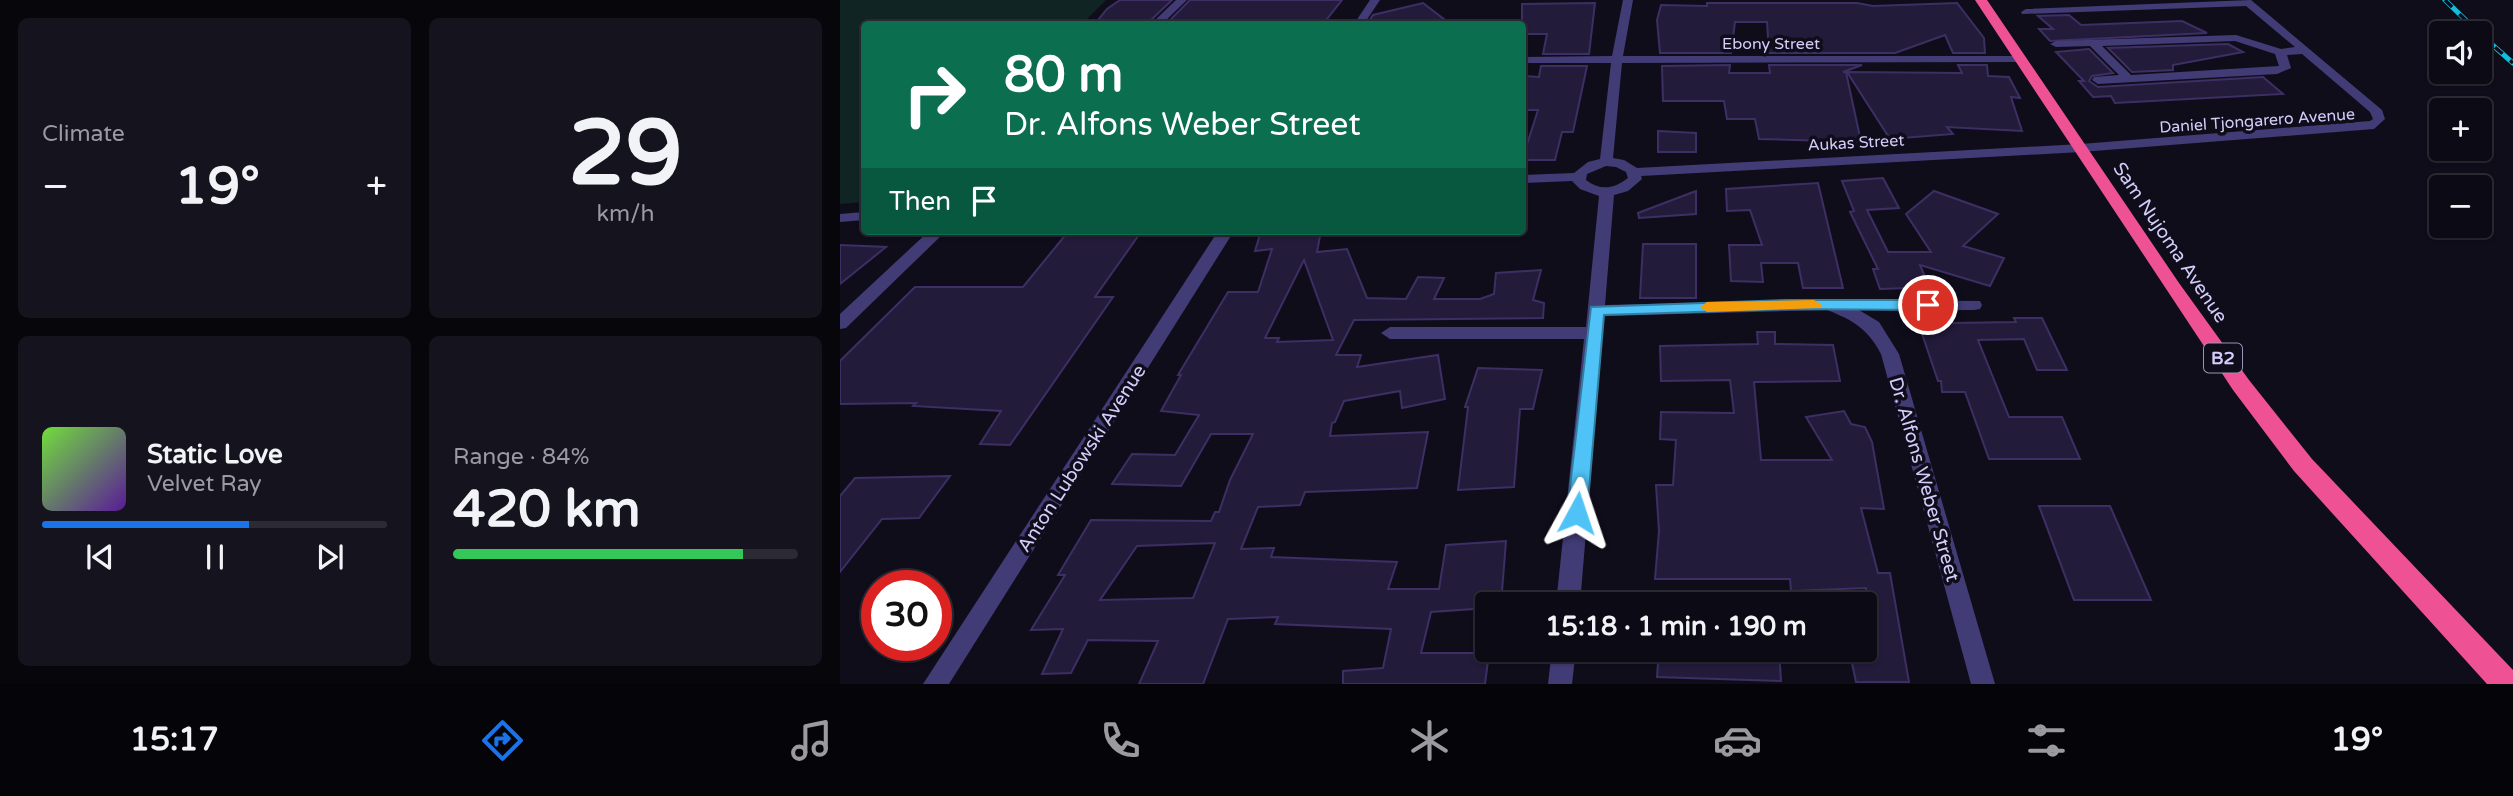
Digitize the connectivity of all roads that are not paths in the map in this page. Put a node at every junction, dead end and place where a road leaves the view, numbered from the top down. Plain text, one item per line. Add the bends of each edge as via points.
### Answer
1 (1182, 0) edge
2 (1374, 0) edge
3 (1628, 0) edge
4 (1981, 0) edge
5 (2115, 0) edge
6 (2247, 2) edge
7 (2126, 10) junction
8 (2026, 12) dead end
9 (1159, 21) edge
10 (1361, 21) edge
11 (2093, 43) junction
12 (2056, 44) dead end
13 (2305, 50) junction
14 (2280, 52) junction
15 (1617, 59) junction
16 (2019, 59) junction
17 (1526, 60) edge
18 (2129, 79) junction
19 (2098, 80) dead end
20 (2081, 148) junction
21 (1606, 163) junction
22 (1633, 172) junction
23 (1578, 177) junction
24 (1526, 179) edge
25 (1607, 192) junction
26 (861, 216) edge
27 (840, 218) edge
28 (934, 235) edge
29 (1223, 235) edge
30 (1829, 305) junction
31 (1974, 305) dead end
32 (1597, 311) junction
33 (840, 324) edge
34 (1390, 333) dead end
35 (1594, 333) junction
36 (1569, 592) edge
37 (1563, 662) edge
38 (935, 684) edge
39 (1560, 684) edge
40 (1983, 684) edge
41 (2506, 684) edge

1 - 9 street
2 - 10 street
3 - 15 street
4 - 16 highway, Sam Nujoma Avenue / B2
5 - 7 street
6 - 7 street
6 - 13 street, Daniel Tjongarero Avenue
7 - 8 street
11 - 12 street
11 - 14 street via 2236,38
11 - 18 street
13 - 14 street
13 - 20 street, Daniel Tjongarero Avenue via 2376,110 2379,119 2374,125
14 - 18 street via 2284,68 2277,71
15 - 16 street, Ebony Street
15 - 17 street, Ebony Street
15 - 21 street
16 - 20 highway, Sam Nujoma Avenue / B2
18 - 19 street
20 - 22 street, Aukas Street
20 - 41 highway, Sam Nujoma Avenue / B2 via 2172,287 2296,455
21 - 22 street via 1619,163
21 - 23 street via 1586,168
22 - 25 street via 1631,184
23 - 24 street
23 - 25 street via 1582,186
25 - 32 street
26 - 27 street
28 - 33 street
29 - 38 street, Anton Lubowski Avenue
30 - 31 street, Dr. Alfons Weber Street
30 - 32 street, Dr. Alfons Weber Street
30 - 40 street, Dr. Alfons Weber Street via 1877,328 1889,354
32 - 35 street
34 - 35 street
35 - 36 street
37 - 39 street

